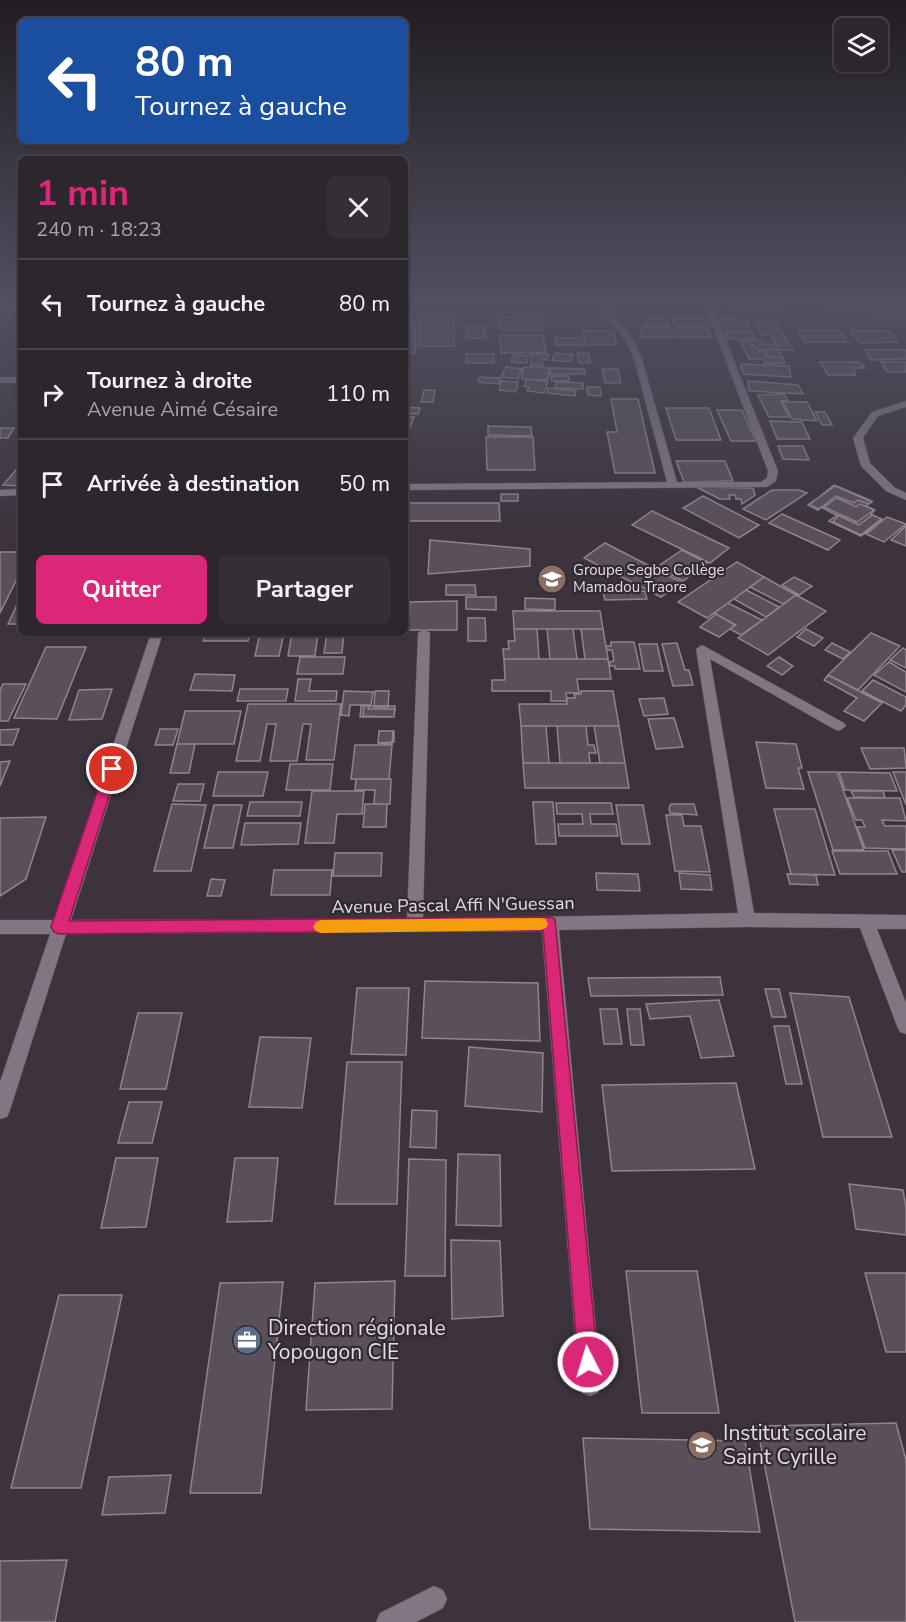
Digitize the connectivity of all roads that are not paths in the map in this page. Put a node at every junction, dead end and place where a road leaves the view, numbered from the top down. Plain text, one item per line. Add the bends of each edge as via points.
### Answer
1 (643, 379) edge
2 (737, 379) edge
3 (0, 380) edge
4 (18, 380) edge
5 (906, 404) edge
6 (673, 486) junction
7 (408, 487) edge
8 (18, 492) edge
9 (0, 493) edge
10 (906, 497) edge
11 (424, 633) dead end
12 (157, 636) edge
13 (840, 726) dead end
14 (747, 920) junction
15 (866, 922) junction
16 (906, 922) edge
17 (550, 924) junction
18 (415, 926) junction
19 (0, 927) edge
20 (59, 927) junction
21 (906, 1026) edge
22 (0, 1110) edge
23 (590, 1385) dead end
24 (434, 1599) dead end
25 (389, 1622) edge

1 - 6 street
2 - 6 street via 773,471 772,479 763,485
3 - 4 street
5 - 10 street via 875,414 858,438 865,464 890,489
6 - 7 street
8 - 9 street
11 - 18 street
12 - 20 street
13 - 14 street via 702,649
14 - 15 street, Avenue Pascal Affi N'Guessan
14 - 17 street, Avenue Pascal Affi N'Guessan
15 - 16 street, Avenue Pascal Affi N'Guessan
15 - 21 street
17 - 18 street, Avenue Pascal Affi N'Guessan
17 - 23 street
18 - 20 street, Avenue Pascal Affi N'Guessan
19 - 20 street, Avenue Pascal Affi N'Guessan
20 - 22 street
24 - 25 street

